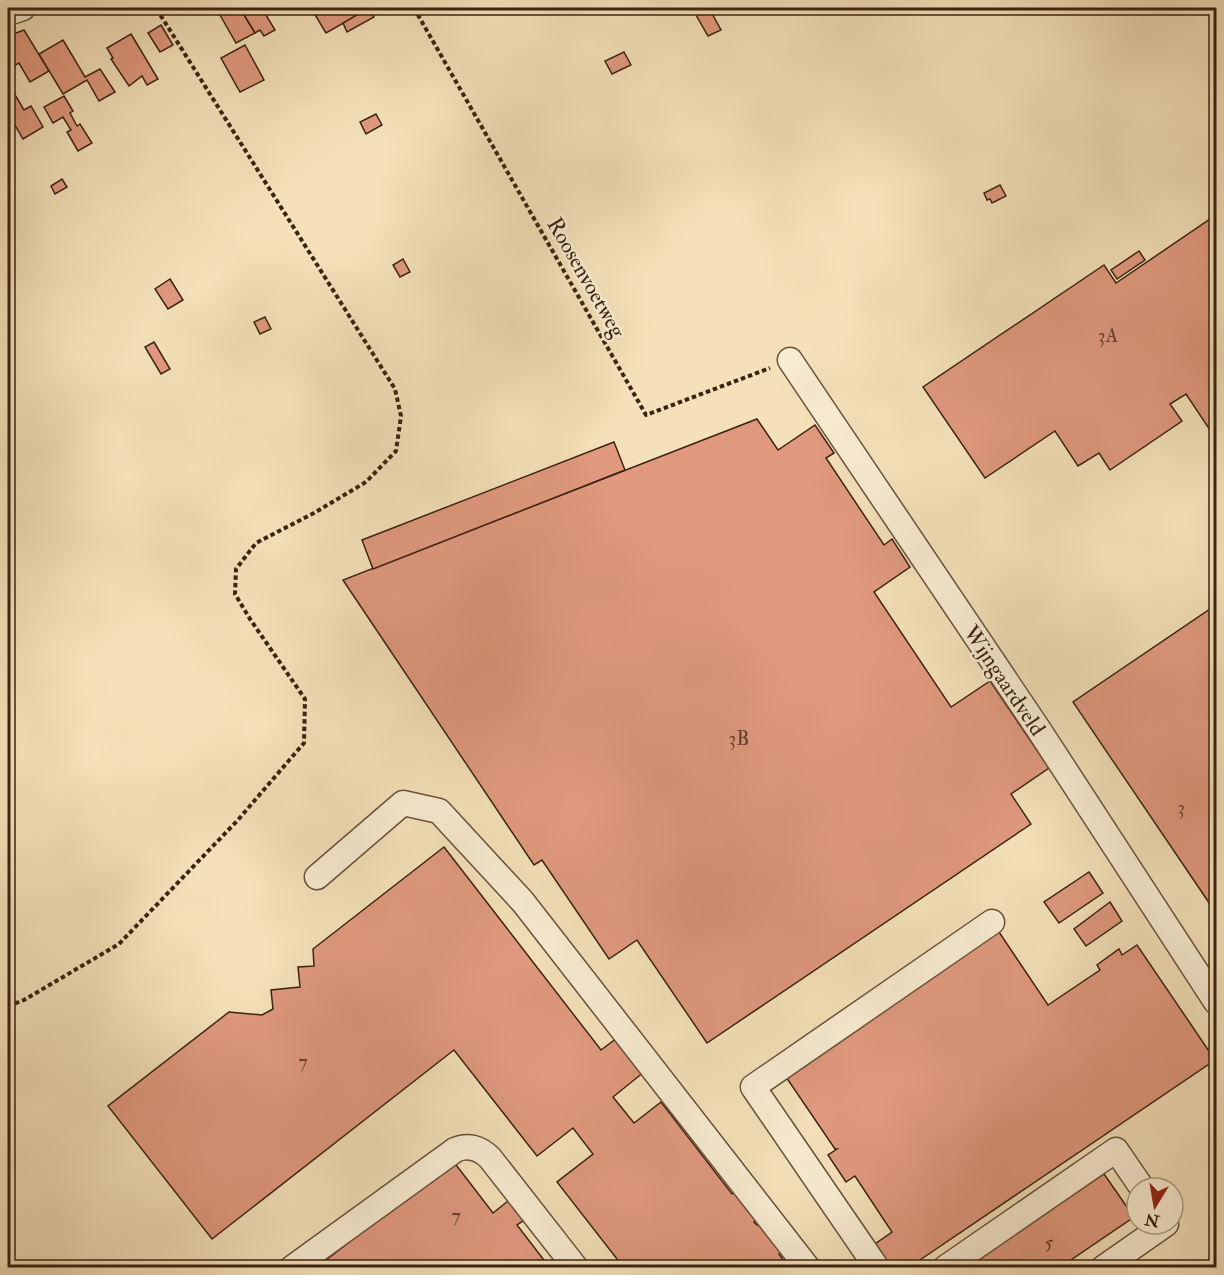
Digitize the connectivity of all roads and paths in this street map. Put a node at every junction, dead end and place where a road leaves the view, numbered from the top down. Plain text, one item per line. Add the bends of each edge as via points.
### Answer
1 (23, 8) edge
2 (156, 8) edge
3 (414, 8) edge
4 (8, 13) edge
5 (790, 360) joint
6 (317, 877) dead end
7 (992, 922) dead end
8 (1216, 1002) edge
9 (8, 1006) edge
10 (1134, 1176) edge
11 (1149, 1236) edge
12 (292, 1268) edge
13 (576, 1268) edge
14 (808, 1268) edge
15 (877, 1268) edge
16 (945, 1268) edge
17 (1103, 1268) edge

1 - 4 street
2 - 9 path via 395,389 401,416 396,450 366,482 256,543 236,569 235,594 305,699 304,743 237,821 119,944
3 - 5 path, Roosenvoetweg via 646,415
5 - 8 street, Wijngaardveld via 1040,730
6 - 14 street via 403,804 439,811 523,902
7 - 15 street via 753,1087
10 - 16 street via 1116,1150
11 - 17 street
12 - 13 street via 455,1150 465,1147 477,1148 490,1158

